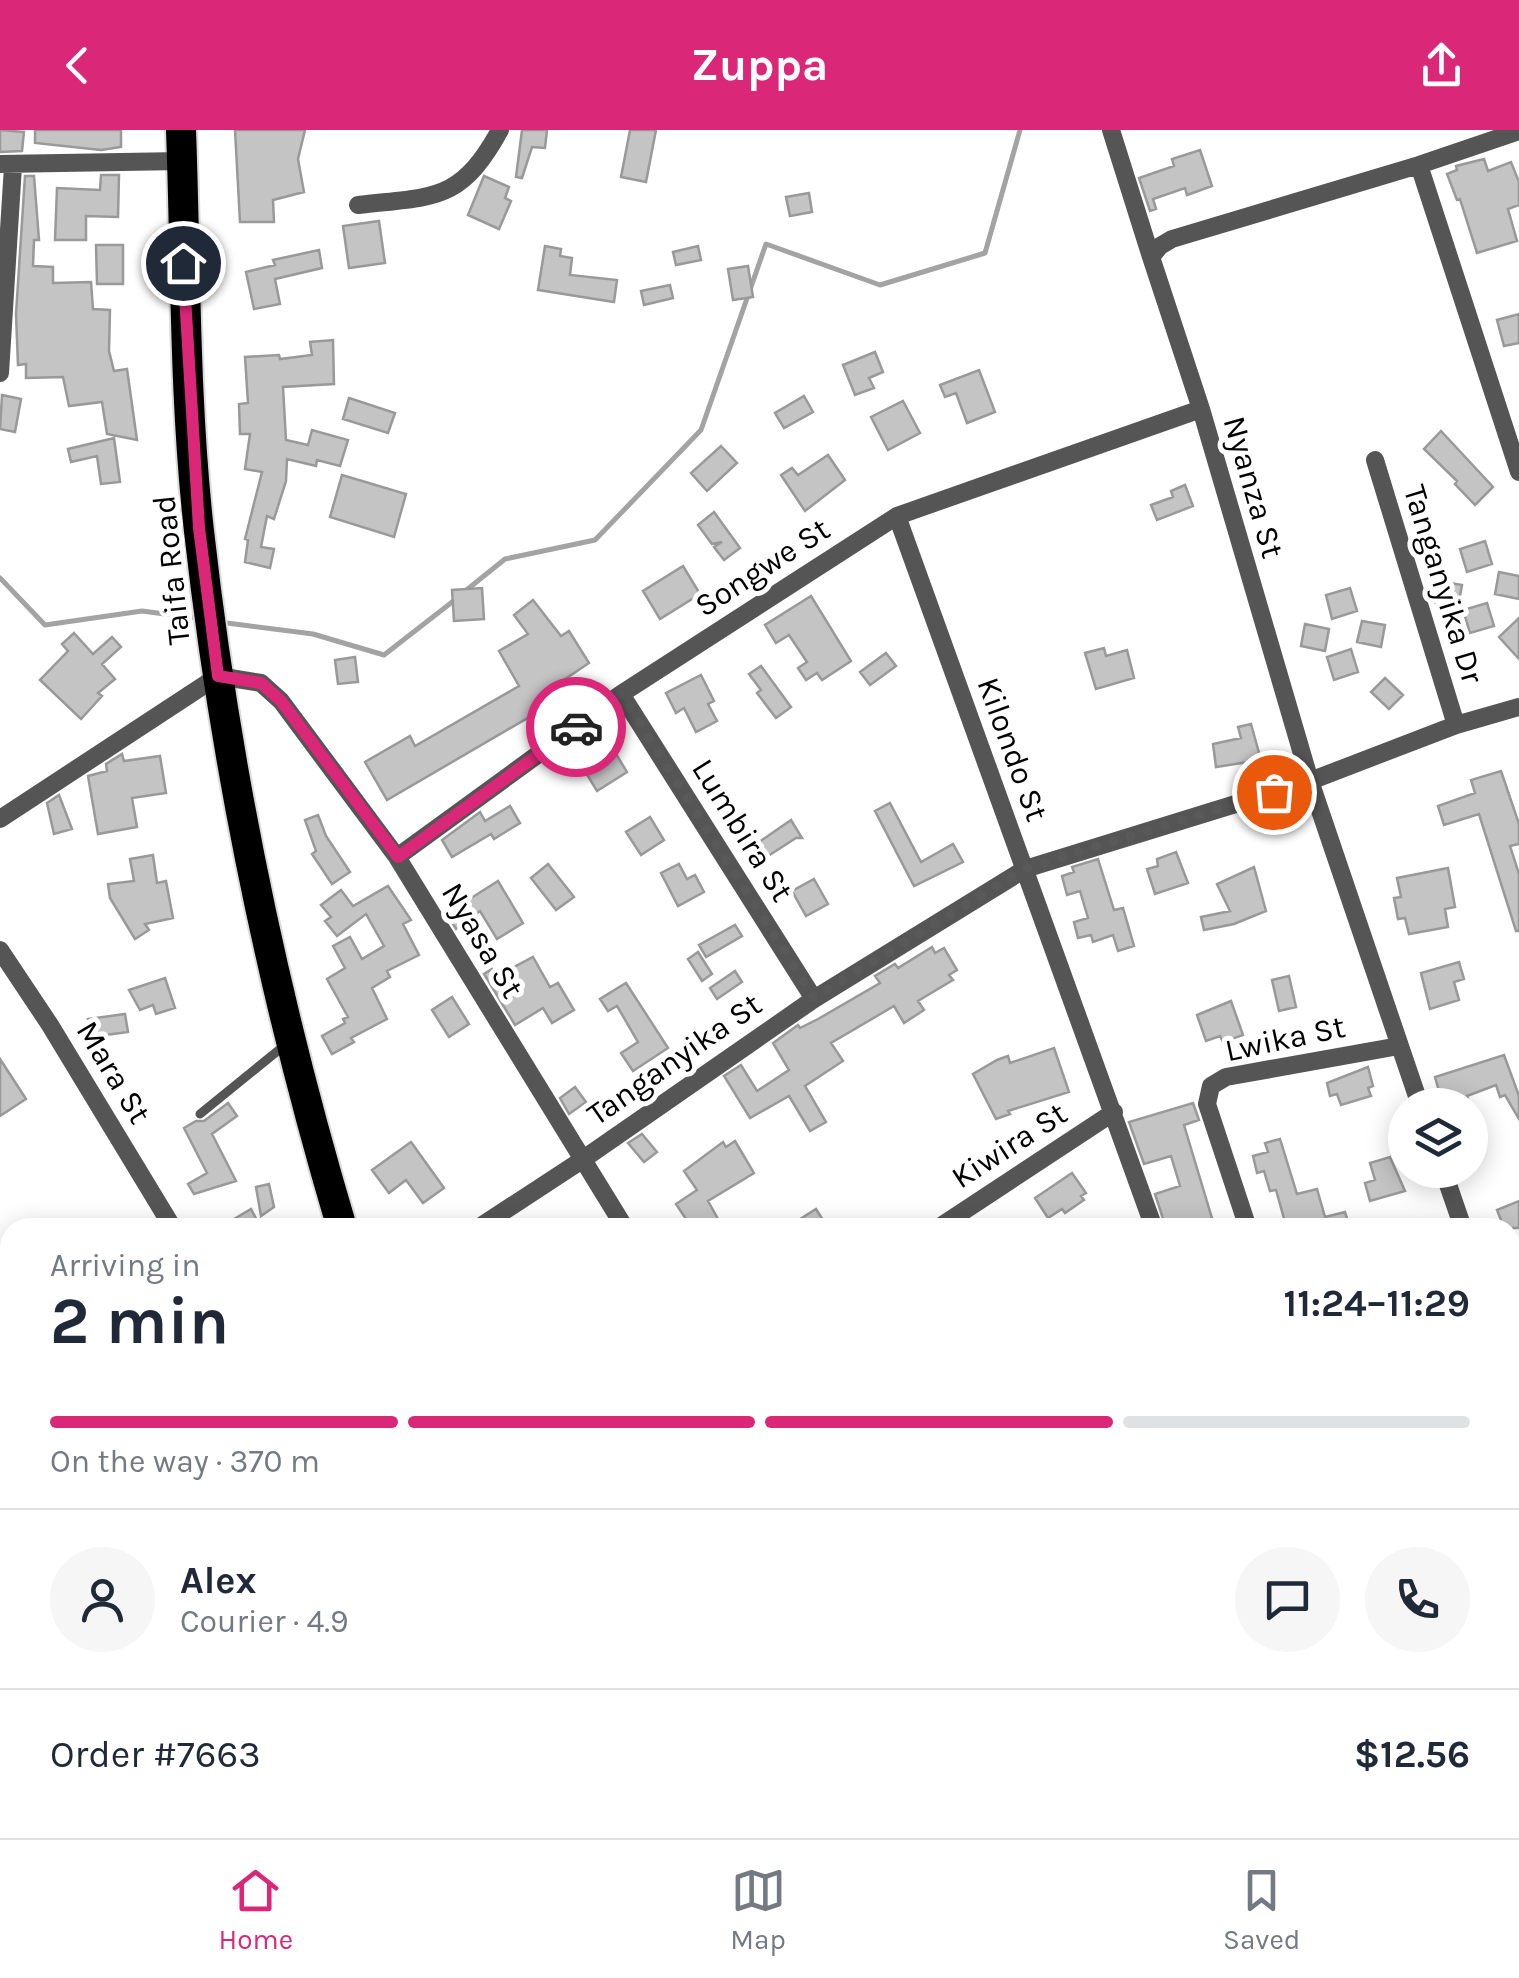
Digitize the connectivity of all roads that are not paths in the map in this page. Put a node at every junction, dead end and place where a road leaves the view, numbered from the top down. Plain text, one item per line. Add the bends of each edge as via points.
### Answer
1 (180, 130) edge
2 (500, 130) edge
3 (1111, 130) edge
4 (1519, 130) edge
5 (182, 161) junction
6 (7, 165) edge
7 (1420, 165) junction
8 (358, 205) dead end
9 (1151, 257) junction
10 (0, 374) edge
11 (1201, 409) junction
12 (1375, 460) dead end
13 (1519, 472) edge
14 (897, 516) junction
15 (218, 676) junction
16 (621, 694) junction
17 (1519, 707) edge
18 (1456, 725) junction
19 (1310, 782) junction
20 (0, 819) edge
21 (398, 857) junction
22 (1024, 869) junction
23 (0, 950) edge
24 (814, 998) junction
25 (291, 1041) junction
26 (1399, 1046) junction
27 (1414, 1088) edge
28 (1114, 1112) junction
29 (200, 1114) dead end
30 (582, 1160) junction
31 (1449, 1188) edge
32 (167, 1218) edge
33 (339, 1218) edge
34 (493, 1218) edge
35 (620, 1218) edge
36 (953, 1218) edge
37 (1151, 1218) edge
38 (1245, 1218) edge
39 (1459, 1218) edge

1 - 5 highway, Taifa Road
2 - 8 street via 462,184 438,196
3 - 9 street, Nyanza St
4 - 7 street
5 - 6 street
5 - 15 highway, Taifa Road via 199,528
6 - 10 street
7 - 9 street via 1172,239
7 - 13 street
9 - 11 street, Nyanza St
11 - 14 street, Songwe St
11 - 19 street, Nyanza St
12 - 18 street, Tanganyika Dr
14 - 16 street, Songwe St
14 - 22 street, Kilondo St
15 - 20 street
15 - 21 street, Nyasa St via 261,683 281,701
15 - 25 highway, Taifa Road
16 - 21 street, Songwe St
16 - 24 street, Lumbira St
17 - 18 street, Tanganyika St
18 - 19 street, Tanganyika St
19 - 22 street, Tanganyika St
19 - 26 street, Nyanza St
21 - 30 street, Nyasa St
22 - 24 street, Tanganyika St
22 - 28 street, Kilondo St
23 - 32 street, Mara St
24 - 30 street, Tanganyika St
25 - 29 lane
25 - 33 highway, Taifa Road
26 - 27 street, Nyanza St
26 - 38 street, Lwika St via 1226,1077 1211,1086 1207,1104
28 - 36 street, Kiwira St
28 - 37 street, Kilondo St
30 - 34 street, Tanganyika St
30 - 35 street, Nyasa St
31 - 39 street

